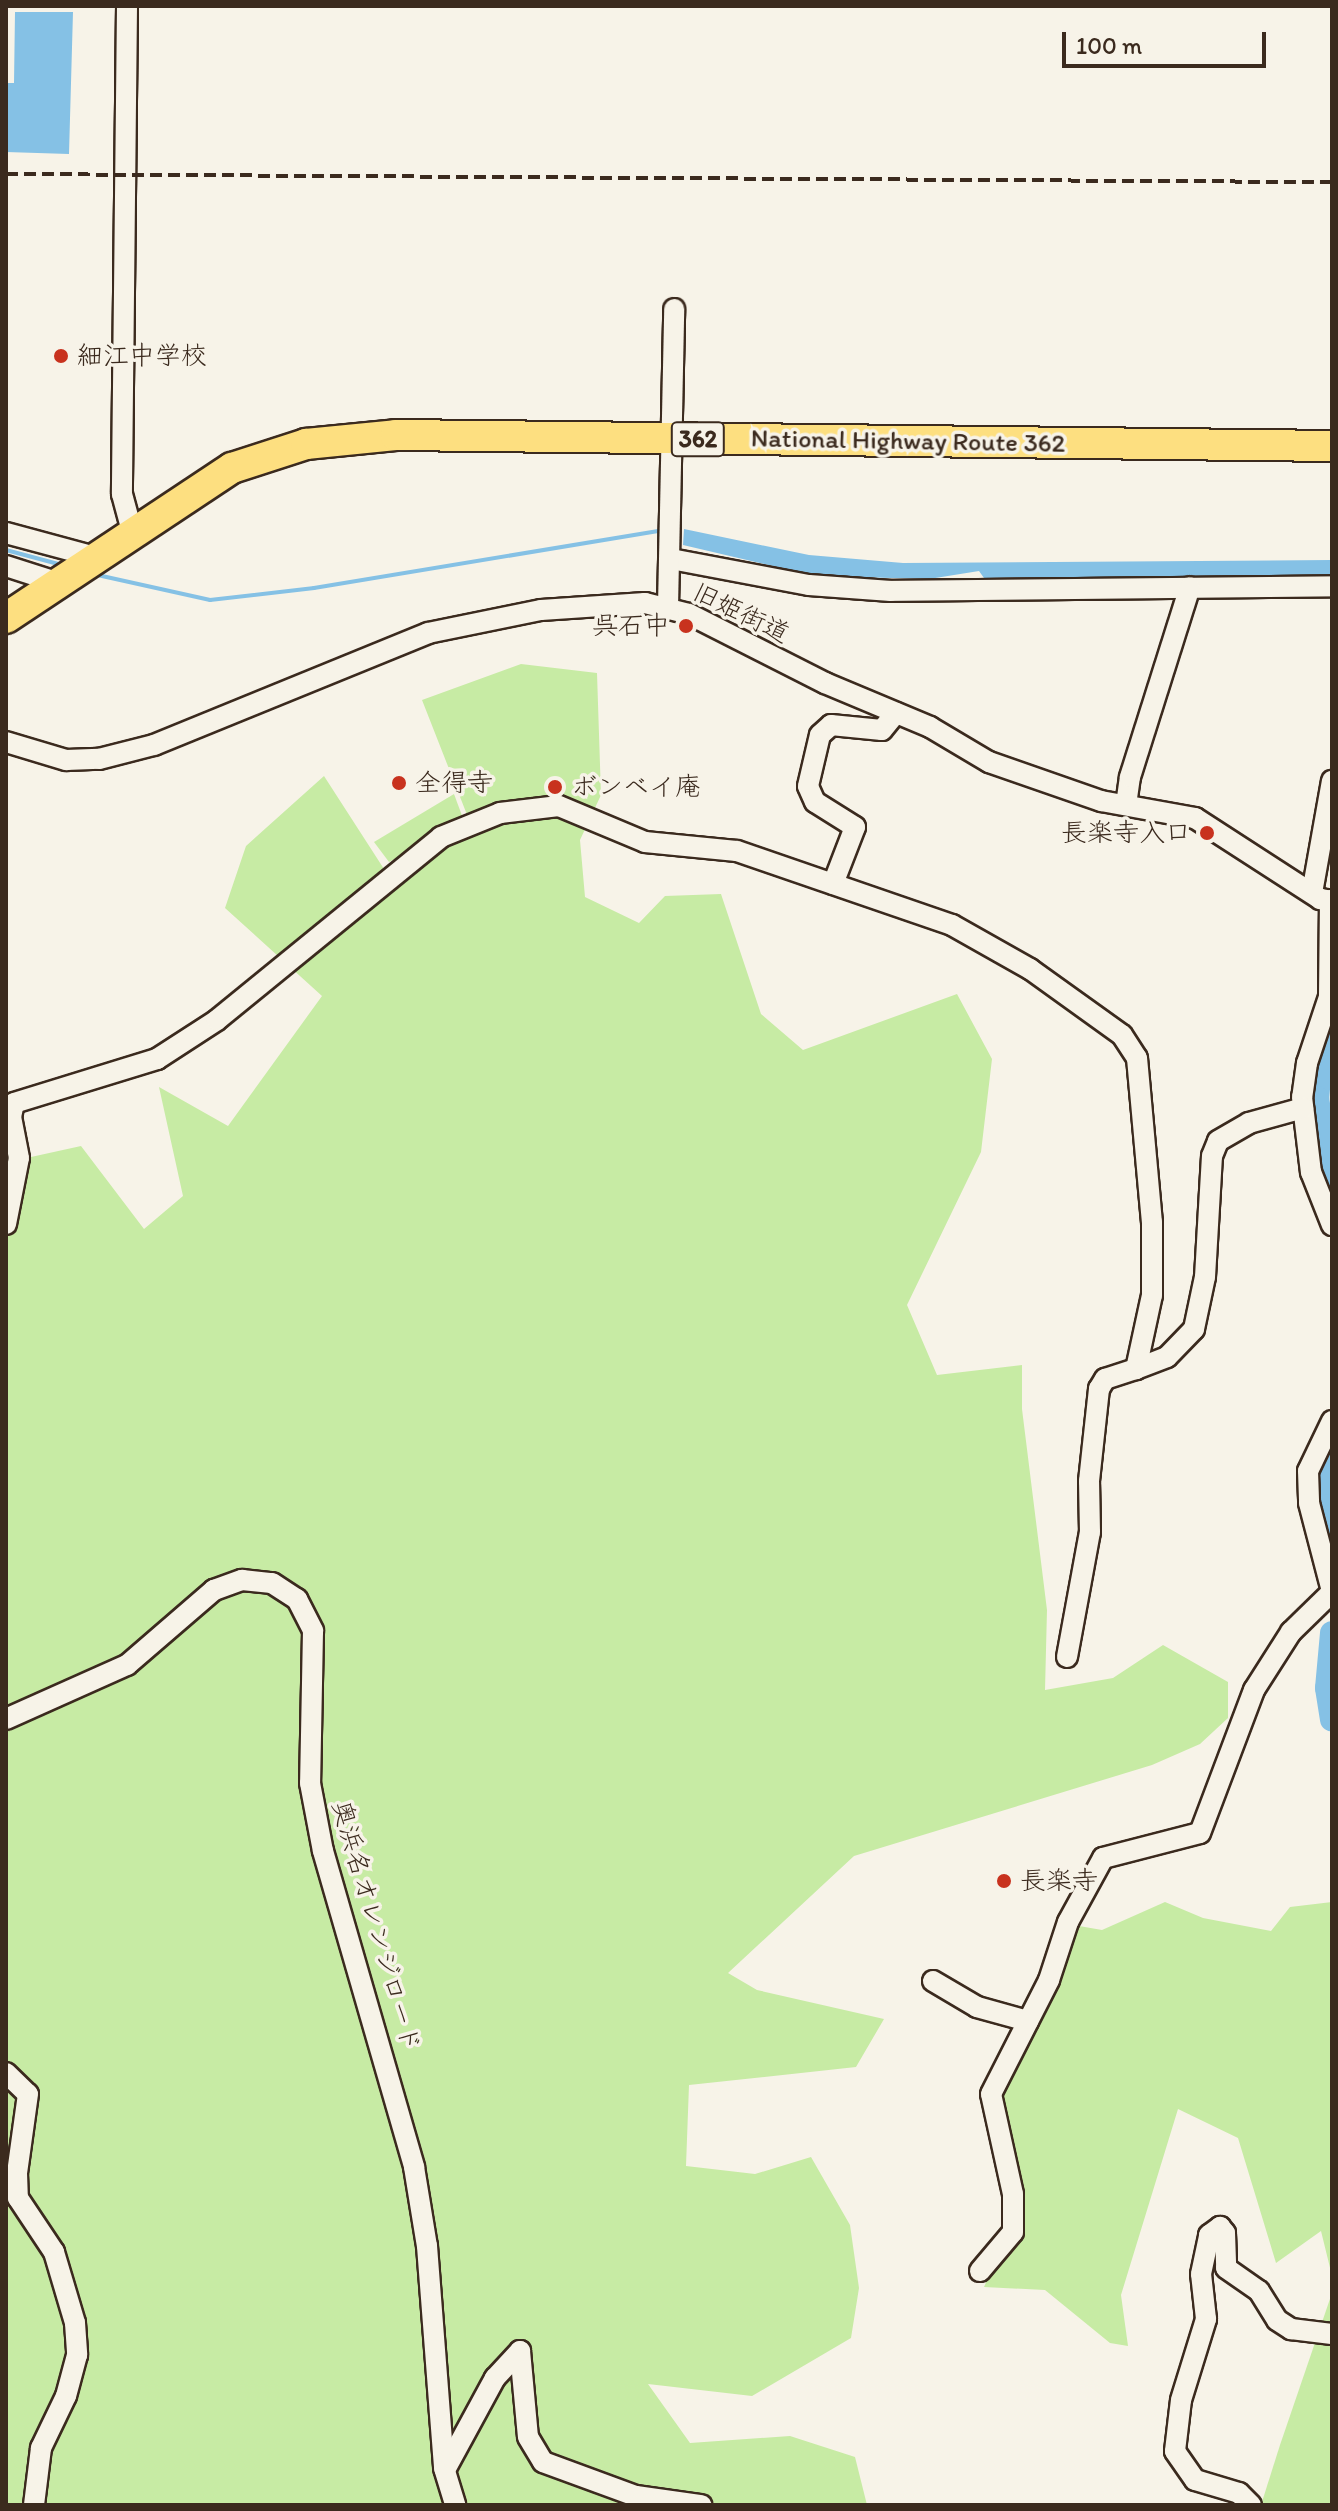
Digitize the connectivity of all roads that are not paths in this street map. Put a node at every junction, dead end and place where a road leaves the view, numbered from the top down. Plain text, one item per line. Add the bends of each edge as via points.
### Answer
1 (127, 6) edge
2 (674, 309) dead end
3 (673, 438) junction
4 (1332, 446) edge
5 (132, 531) junction
6 (6, 533) edge
7 (672, 556) junction
8 (95, 557) junction
9 (6, 566) edge
10 (59, 583) junction
11 (1332, 586) edge
12 (1190, 587) junction
13 (668, 607) junction
14 (6, 618) edge
15 (896, 713) junction
16 (6, 742) edge
17 (1332, 781) edge
18 (1126, 805) junction
19 (833, 884) junction
20 (1324, 898) edge
21 (1303, 1108) junction
22 (6, 1224) edge
23 (1332, 1225) edge
24 (1136, 1369) junction
25 (1332, 1421) edge
26 (1332, 1592) edge
27 (1067, 1657) dead end
28 (6, 1719) edge
29 (933, 1981) dead end
30 (1028, 2021) junction
31 (6, 2073) edge
32 (980, 2271) dead end
33 (1332, 2334) edge
34 (444, 2468) junction
35 (34, 2505) edge
36 (453, 2505) edge
37 (701, 2505) edge
38 (1251, 2505) edge

1 - 5 street via 122,494
2 - 3 street
3 - 4 highway, National Highway Route 362 / 362
3 - 5 highway, National Highway Route 362 / 362 via 396,435 306,444 232,468
3 - 7 street
5 - 8 highway, National Highway Route 362 / 362
6 - 8 street
7 - 12 street via 809,585 891,591
7 - 13 street
8 - 10 highway, National Highway Route 362 / 362
9 - 10 street
10 - 14 highway, National Highway Route 362 / 362
11 - 12 street
12 - 18 street via 1130,777
13 - 15 street, 旧姫街道
13 - 16 street, 旧姫街道 via 633,602 541,610 428,633 154,745 99,759 66,760
15 - 18 street, 旧姫街道 via 989,762 1061,790
15 - 19 street via 882,730 831,725 820,735 808,786 815,802 855,827
17 - 20 street
18 - 20 street, 旧姫街道 via 1195,818
19 - 22 street via 737,851 645,842 559,806 500,813 463,828 416,853 228,1011 157,1059 14,1103 11,1117 19,1158
19 - 24 street via 952,925 1007,955 1105,1019 1137,1058 1152,1222 1152,1295
20 - 21 street via 1329,997 1307,1063
21 - 23 street via 1311,1172
21 - 24 street via 1249,1123 1218,1141 1212,1156 1205,1277 1194,1329 1167,1357
24 - 27 street via 1105,1379 1099,1389 1089,1481 1090,1532
25 - 26 street via 1308,1471 1309,1503
26 - 30 street via 1291,1632 1254,1690 1200,1833 1103,1858 1068,1922 1049,1980
28 - 34 street, 奥浜名オレンジロード via 127,1665 214,1590 242,1580 272,1583 297,1599 313,1631 310,1783 323,1851 414,2167 427,2246
29 - 30 street via 977,2007
30 - 32 street via 991,2094 1013,2194 1013,2232
31 - 35 street via 28,2094 18,2198 54,2252 75,2323 77,2355 66,2396 41,2448
33 - 38 street via 1291,2329 1277,2320 1259,2291 1226,2268 1225,2233 1220,2227 1209,2235 1201,2274 1206,2319 1181,2400 1175,2451 1195,2480 1239,2493
34 - 36 street, 奥浜名オレンジロード
34 - 37 street via 495,2378 520,2351 528,2437 543,2462 636,2496

